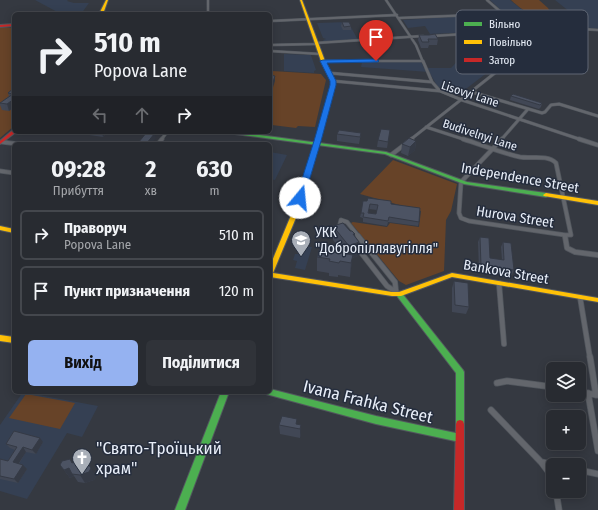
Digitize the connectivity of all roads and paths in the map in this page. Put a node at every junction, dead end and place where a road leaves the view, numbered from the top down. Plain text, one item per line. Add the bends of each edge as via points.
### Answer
1 (107, 0) edge
2 (208, 0) edge
3 (301, 0) edge
4 (386, 0) edge
5 (487, 0) edge
6 (497, 10) edge
7 (102, 12) edge
8 (208, 12) edge
9 (456, 15) edge
10 (398, 17) junction
11 (308, 19) junction
12 (272, 20) edge
13 (0, 26) edge
14 (12, 26) edge
15 (588, 29) edge
16 (598, 30) edge
17 (456, 35) edge
18 (411, 37) junction
19 (316, 43) junction
20 (272, 46) edge
21 (272, 51) edge
22 (320, 54) junction
23 (323, 61) junction
24 (422, 61) junction
25 (329, 73) junction
26 (494, 74) edge
27 (333, 81) junction
28 (432, 82) junction
29 (440, 91) junction
30 (472, 92) junction
31 (460, 99) junction
32 (528, 109) junction
33 (598, 116) edge
34 (520, 119) junction
35 (426, 127) junction
36 (12, 134) edge
37 (242, 134) edge
38 (1, 142) edge
39 (12, 143) edge
40 (317, 144) junction
41 (598, 145) edge
42 (492, 148) junction
43 (391, 155) junction
44 (0, 171) edge
45 (12, 173) edge
46 (461, 182) junction
47 (563, 198) junction
48 (598, 203) edge
49 (0, 228) edge
50 (344, 230) edge
51 (12, 231) edge
52 (565, 235) junction
53 (354, 242) edge
54 (598, 255) edge
55 (272, 269) edge
56 (272, 274) edge
57 (499, 283) junction
58 (398, 292) junction
59 (580, 297) junction
60 (598, 300) edge
61 (0, 338) edge
62 (12, 340) edge
63 (504, 344) dead end
64 (497, 383) dead end
65 (546, 386) edge
66 (272, 393) edge
67 (588, 393) joint
68 (224, 394) edge
69 (597, 395) edge
70 (491, 410) dead end
71 (460, 438) junction
72 (598, 451) edge
73 (541, 462) junction
74 (546, 463) edge
75 (546, 469) edge
76 (586, 471) edge
77 (598, 474) edge
78 (557, 498) edge
79 (180, 510) edge
80 (459, 510) edge
81 (558, 510) edge

1 - 7 street
2 - 8 street
3 - 11 street
4 - 10 street
5 - 6 street
9 - 10 street
10 - 11 street
10 - 18 street
11 - 12 street
11 - 19 street
13 - 14 street
15 - 16 street
17 - 18 street
18 - 19 street
18 - 24 street
19 - 20 street
19 - 22 street
21 - 22 street
22 - 23 street
23 - 24 street
23 - 25 street
24 - 28 street
25 - 27 street
25 - 28 street
26 - 30 street
27 - 29 street, Lisovyi Lane
27 - 40 street
28 - 29 street
29 - 31 street, Lisovyi Lane
30 - 31 street
30 - 32 street
31 - 34 street, Lisovyi Lane
31 - 35 street
32 - 33 street via 542,113 551,105 559,104
32 - 34 street
34 - 41 street, Lisovyi Lane
34 - 42 street
35 - 42 street, Budivelnyi Lane
35 - 43 street
36 - 38 street
37 - 40 street, Independence Street
38 - 39 street
40 - 43 street, Independence Street
40 - 55 street via 295,214
42 - 46 street
42 - 47 street, Budivelnyi Lane via 521,157 553,160 556,163
43 - 46 street, Independence Street
44 - 45 street
46 - 47 street, Independence Street
46 - 52 street, Hurova Street via 459,213 463,220
47 - 48 street, Independence Street
47 - 52 street via 571,235
49 - 51 street
50 - 58 street via 340,220 347,222 395,282
52 - 54 street via 567,248 575,252
53 - 58 street via 387,286
56 - 58 street, Bankova Street via 370,291
57 - 58 street, Bankova Street via 452,275
57 - 59 street, Bankova Street
57 - 63 street
58 - 71 street via 460,372
59 - 60 street, Bankova Street
59 - 69 street
61 - 62 street
64 - 65 street via 507,381
66 - 71 street, Ivana Frahka Street via 376,420
67 - 69 street
67 - 72 street
68 - 79 street
70 - 73 street
71 - 80 street
73 - 74 street
73 - 75 street
76 - 77 street
78 - 81 street

